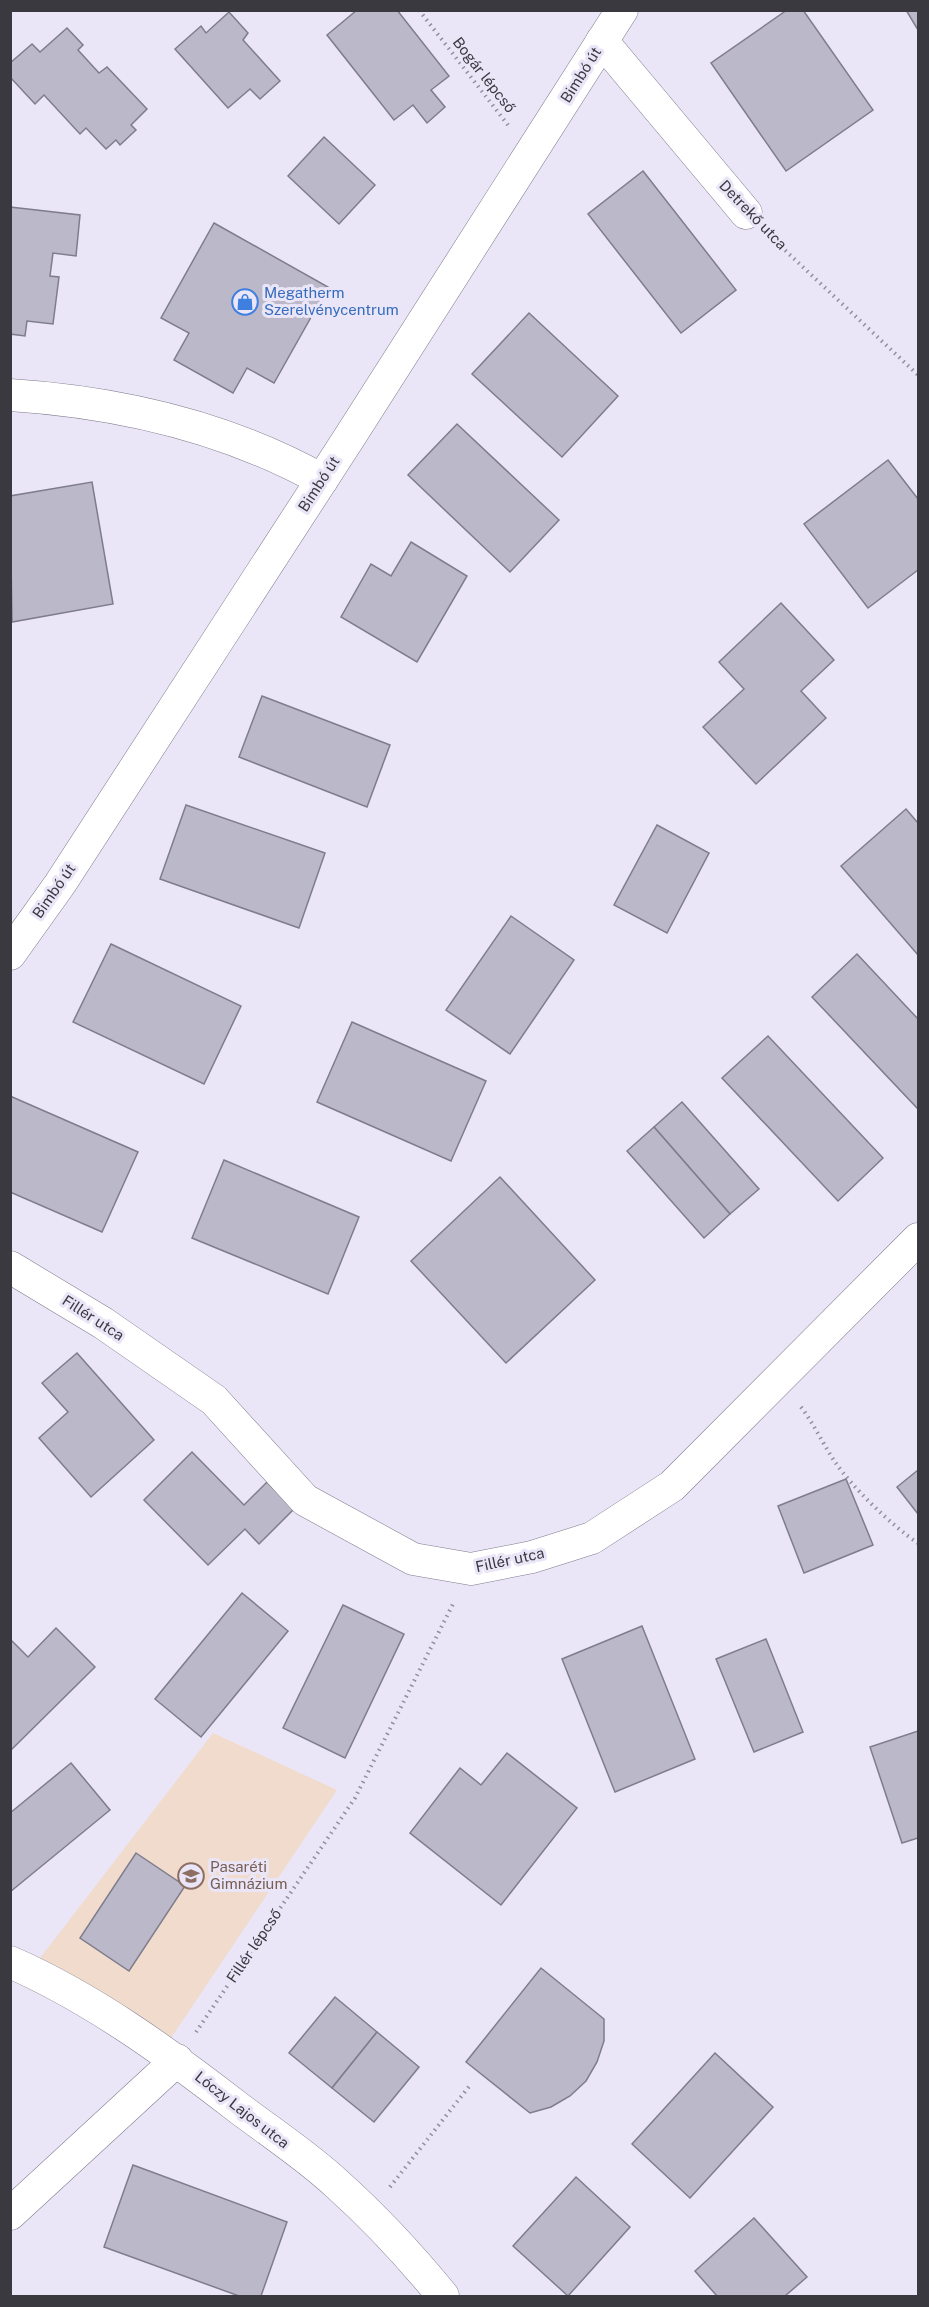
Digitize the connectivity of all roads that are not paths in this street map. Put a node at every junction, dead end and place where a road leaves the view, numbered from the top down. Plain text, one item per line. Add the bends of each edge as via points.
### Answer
1 (622, 10) edge
2 (602, 42) junction
3 (746, 213) road end
4 (10, 395) edge
5 (322, 480) junction
6 (10, 954) edge
7 (918, 1239) edge
8 (10, 1267) edge
9 (10, 1962) edge
10 (177, 2060) junction
11 (10, 2214) edge
12 (443, 2296) edge

1 - 2 street, Bimbó út
2 - 3 street, Detrekő utca
2 - 5 street, Bimbó út
4 - 5 street via 63,398 204,429 289,461
5 - 6 street, Bimbó út via 60,884
7 - 8 street, Fillér utca via 672,1486 592,1538 532,1557 471,1569 413,1559 305,1500 214,1401 103,1323
9 - 10 street, Lóczy Lajos utca via 119,2021
10 - 11 street
10 - 12 street, Lóczy Lajos utca via 336,2183

